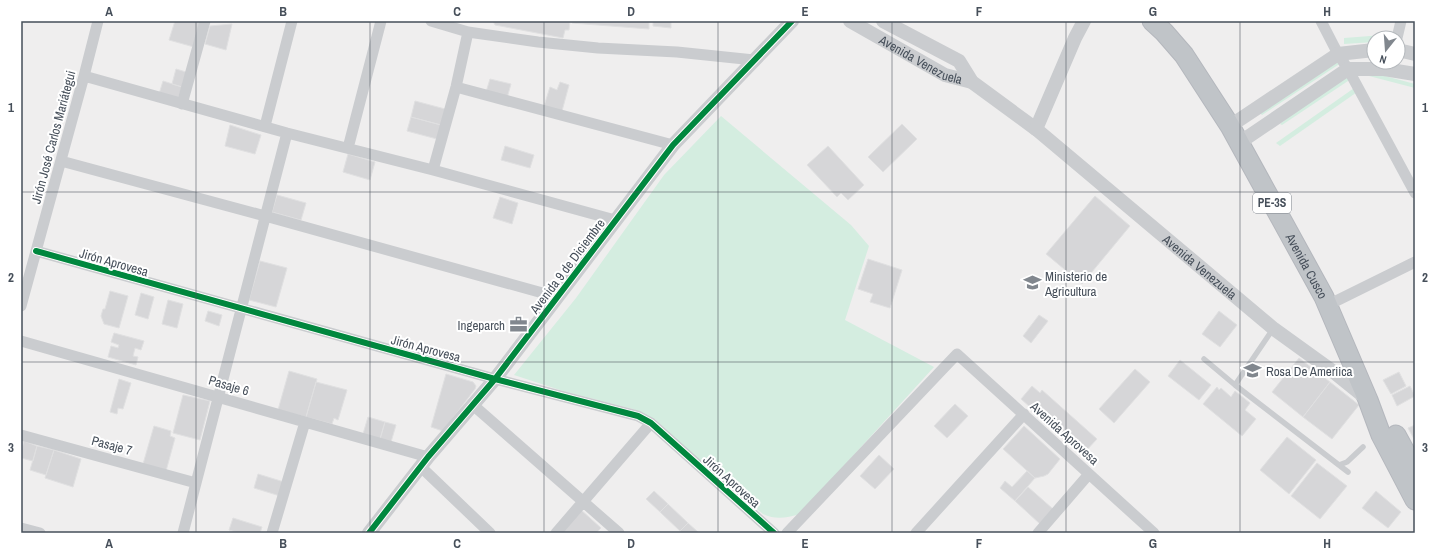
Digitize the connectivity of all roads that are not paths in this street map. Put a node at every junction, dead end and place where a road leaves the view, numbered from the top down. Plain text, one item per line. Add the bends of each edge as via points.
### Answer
1 (98, 21) edge
2 (205, 21) edge
3 (292, 21) edge
4 (381, 21) edge
5 (431, 21) edge
6 (792, 21) edge
7 (850, 21) edge
8 (883, 21) edge
9 (1084, 21) edge
10 (1152, 21) edge
11 (1321, 21) edge
12 (468, 32) junction
13 (1366, 51) edge
14 (1338, 54) junction
15 (754, 60) junction
16 (1366, 68) edge
17 (1348, 69) junction
18 (1403, 70) edge
19 (1415, 74) edge
20 (84, 76) junction
21 (972, 82) junction
22 (456, 87) junction
23 (182, 104) junction
24 (265, 126) junction
25 (1230, 126) junction
26 (1036, 129) junction
27 (287, 133) junction
28 (1239, 143) junction
29 (673, 145) junction
30 (348, 148) junction
31 (61, 162) junction
32 (433, 170) junction
33 (1415, 193) edge
34 (265, 216) junction
35 (615, 220) junction
36 (36, 251) junction
37 (1415, 262) edge
38 (557, 297) junction
39 (1328, 305) junction
40 (21, 306) edge
41 (241, 308) junction
42 (1274, 329) junction
43 (21, 341) edge
44 (1204, 359) dead end
45 (495, 379) junction
46 (1235, 385) junction
47 (218, 397) junction
48 (1368, 400) junction
49 (473, 405) junction
50 (1024, 414) junction
51 (305, 422) junction
52 (651, 423) junction
53 (21, 435) edge
54 (1363, 447) dead end
55 (424, 462) junction
56 (1339, 465) junction
57 (1415, 470) edge
58 (1348, 472) dead end
59 (1089, 474) junction
60 (196, 483) junction
61 (1415, 500) edge
62 (583, 501) junction
63 (21, 528) edge
64 (40, 533) edge
65 (183, 533) edge
66 (272, 533) edge
67 (369, 533) edge
68 (490, 533) edge
69 (556, 533) edge
70 (619, 533) edge
71 (774, 533) edge
72 (787, 533) edge
73 (916, 533) edge
74 (1038, 533) edge
75 (1154, 533) edge

1 - 20 street, Jirón José Carlos Mariátegui
2 - 23 street
3 - 24 street
4 - 30 street
5 - 12 street
6 - 15 street, Avenida 9 de Diciembre
7 - 21 street, Avenida Venezuela via 945,75
8 - 21 street, Avenida Venezuela via 959,61
9 - 26 street
10 - 25 highway, Avenida Cusco / PE-3S via 1184,55
11 - 14 street
12 - 15 street via 598,48 677,52
12 - 22 street
13 - 14 street
14 - 17 street
14 - 25 street
15 - 29 street, Avenida 9 de Diciembre
16 - 17 street
17 - 28 street
17 - 33 street
18 - 19 street
20 - 23 street
20 - 31 street, Jirón José Carlos Mariátegui
21 - 26 street, Avenida Venezuela
22 - 29 street
22 - 32 street
23 - 24 street
24 - 27 street
25 - 28 highway, Avenida Cusco / PE-3S
26 - 42 street, Avenida Venezuela
27 - 30 street
27 - 34 street
28 - 39 highway, Avenida Cusco / PE-3S
29 - 35 street, Avenida 9 de Diciembre
30 - 32 street
31 - 34 street
31 - 36 street, Jirón José Carlos Mariátegui
32 - 35 street
34 - 38 street
34 - 41 street
35 - 38 street, Avenida 9 de Diciembre
36 - 40 street, Jirón José Carlos Mariátegui
36 - 41 street, Jirón Aprovesa
37 - 39 street
38 - 45 street, Avenida 9 de Diciembre
39 - 48 highway, Avenida Cusco / PE-3S
41 - 45 street, Jirón Aprovesa
41 - 47 street
42 - 46 lane
42 - 48 street, Avenida Venezuela
43 - 47 street, Pasaje 6
44 - 46 lane
45 - 49 street, Avenida 9 de Diciembre
45 - 52 street, Jirón Aprovesa via 638,416
46 - 56 lane
47 - 51 street, Pasaje 6
47 - 60 street
48 - 57 highway, Avenida Cusco / PE-3S via 1387,419
48 - 61 highway, Avenida Cusco / PE-3S via 1381,435
49 - 55 street, Avenida 9 de Diciembre
49 - 62 street
50 - 59 street, Avenida Aprovesa
50 - 72 street, Avenida Aprovesa via 957,354
50 - 73 street
51 - 55 street, Pasaje 6
51 - 66 street
52 - 62 street
52 - 71 street, Jirón Aprovesa
53 - 60 street, Pasaje 7
54 - 56 lane via 1347,462
55 - 67 street, Avenida 9 de Diciembre
55 - 68 street
56 - 58 lane
59 - 74 street
59 - 75 street, Avenida Aprovesa
60 - 65 street
62 - 69 street
62 - 70 street
63 - 64 street

